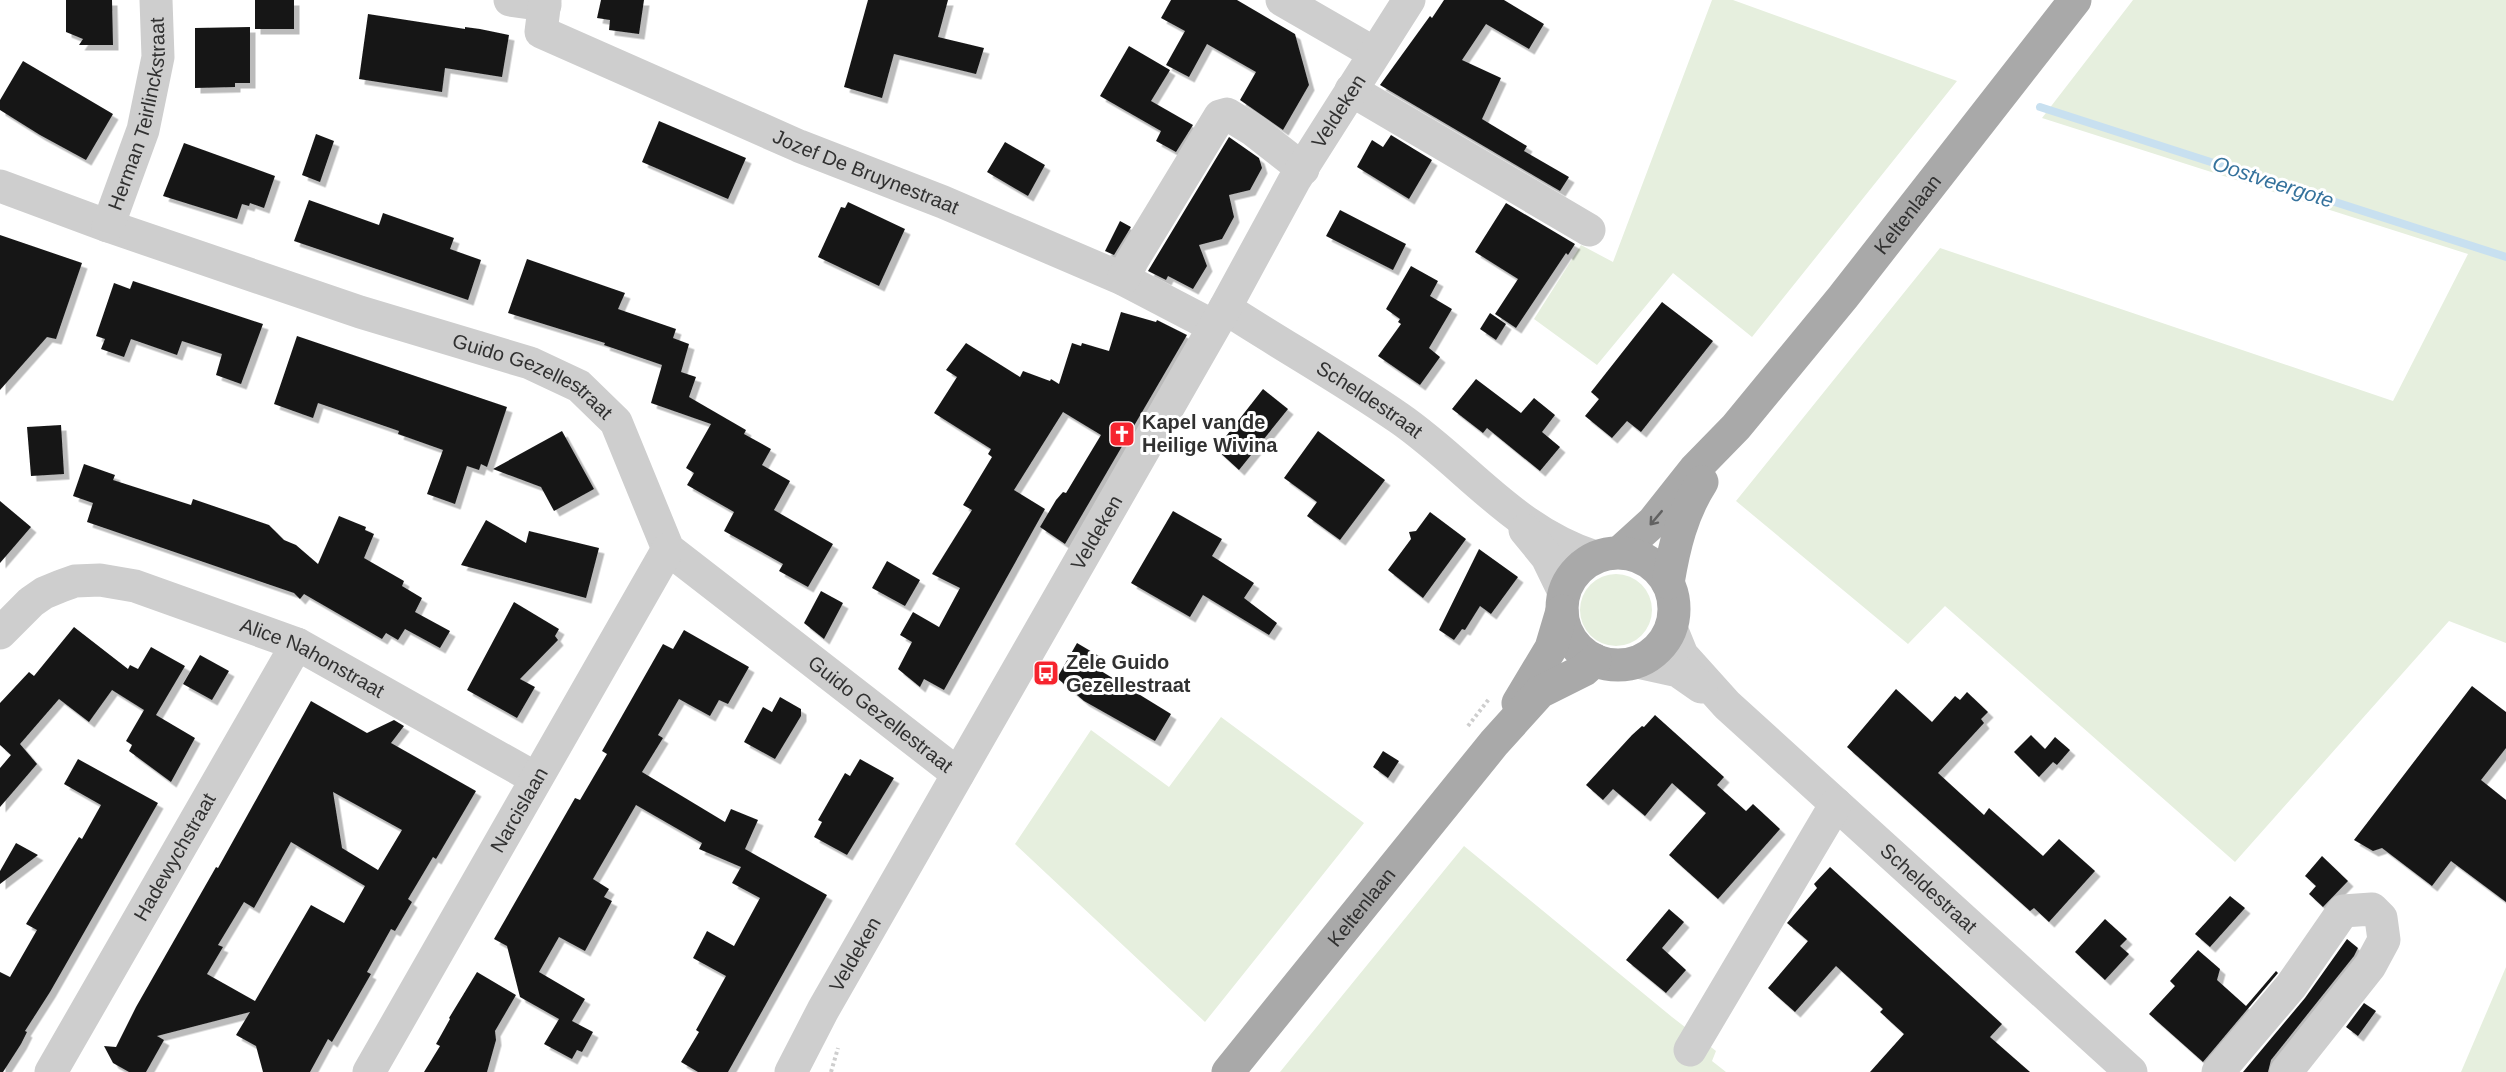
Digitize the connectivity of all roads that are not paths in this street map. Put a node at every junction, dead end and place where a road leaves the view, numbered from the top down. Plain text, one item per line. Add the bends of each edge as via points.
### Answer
1 (156, 0) edge
2 (510, 0) edge
3 (1282, 0) edge
4 (1409, 0) edge
5 (2075, 0) edge
6 (545, 3) edge
7 (1374, 54) junction
8 (1351, 90) junction
9 (1303, 168) junction
10 (0, 186) edge
11 (108, 226) junction
12 (1589, 230) dead end
13 (1124, 279) junction
14 (1219, 317) junction
15 (1736, 427) junction
16 (1504, 506) junction
17 (668, 549) junction
18 (1608, 555) junction
19 (1668, 583) junction
20 (1563, 602) junction
21 (1671, 628) junction
22 (0, 633) edge
23 (297, 644) junction
24 (1595, 660) junction
25 (1637, 662) junction
26 (1727, 705) junction
27 (1494, 743) junction
28 (958, 774) junction
29 (535, 778) junction
30 (1836, 804) junction
31 (1690, 1050) dead end
32 (51, 1072) edge
33 (369, 1072) edge
34 (791, 1072) edge
35 (1228, 1072) edge
36 (2131, 1072) edge
37 (2218, 1072) edge
38 (2286, 1072) edge

1 - 11 street, Herman Teirlinckstraat via 158,57 143,130
2 - 6 street, Jozef De Bruynestraat
3 - 7 street
4 - 7 street, Veldeken
5 - 15 main road, Keltenlaan
6 - 13 street, Jozef De Bruynestraat via 541,32 799,146
7 - 8 street, Veldeken
8 - 9 street, Veldeken
8 - 12 street
9 - 13 street via 1253,130 1227,114 1220,116
9 - 14 street, Veldeken
10 - 11 street, Guido Gezellestraat
11 - 17 street, Guido Gezellestraat via 360,312 530,363 579,386 616,422
13 - 14 street, Jozef De Bruynestraat
14 - 16 street, Scheldestraat via 1400,419
14 - 28 street, Veldeken
15 -> 18 main road, Keltenlaan via 1695,469 1653,522
15 - 19 main road, Keltenlaan via 1685,514
16 - 18 street, Scheldestraat via 1548,538
16 - 20 street, Scheldestraat via 1547,557
17 - 28 street, Guido Gezellestraat
17 - 29 street, Narcislaan
18 - 19 main road via 1646,560
18 - 20 main road, Keltenlaan via 1574,574
19 - 21 main road, Keltenlaan via 1674,605
20 - 24 main road via 1563,622 1572,640
20 - 27 main road, Keltenlaan via 1551,648
21 - 25 main road via 1654,651
21 - 26 street, Scheldestraat via 1682,655
22 - 23 street, Alice Nahonstraat via 44,593 75,581 100,580 135,586
23 - 29 street, Alice Nahonstraat
23 - 32 street, Hadewychstraat
24 - 25 main road via 1616,665
24 - 27 main road, Keltenlaan via 1584,670 1540,692
25 - 26 street, Scheldestraat via 1678,671
26 - 30 street, Scheldestraat
27 - 35 main road, Keltenlaan
28 - 34 street, Veldeken
29 - 33 street, Narcislaan
30 - 31 street
30 - 36 street, Scheldestraat
37 - 38 street via 2291,986 2343,910 2372,909 2381,918 2384,940 2370,966

